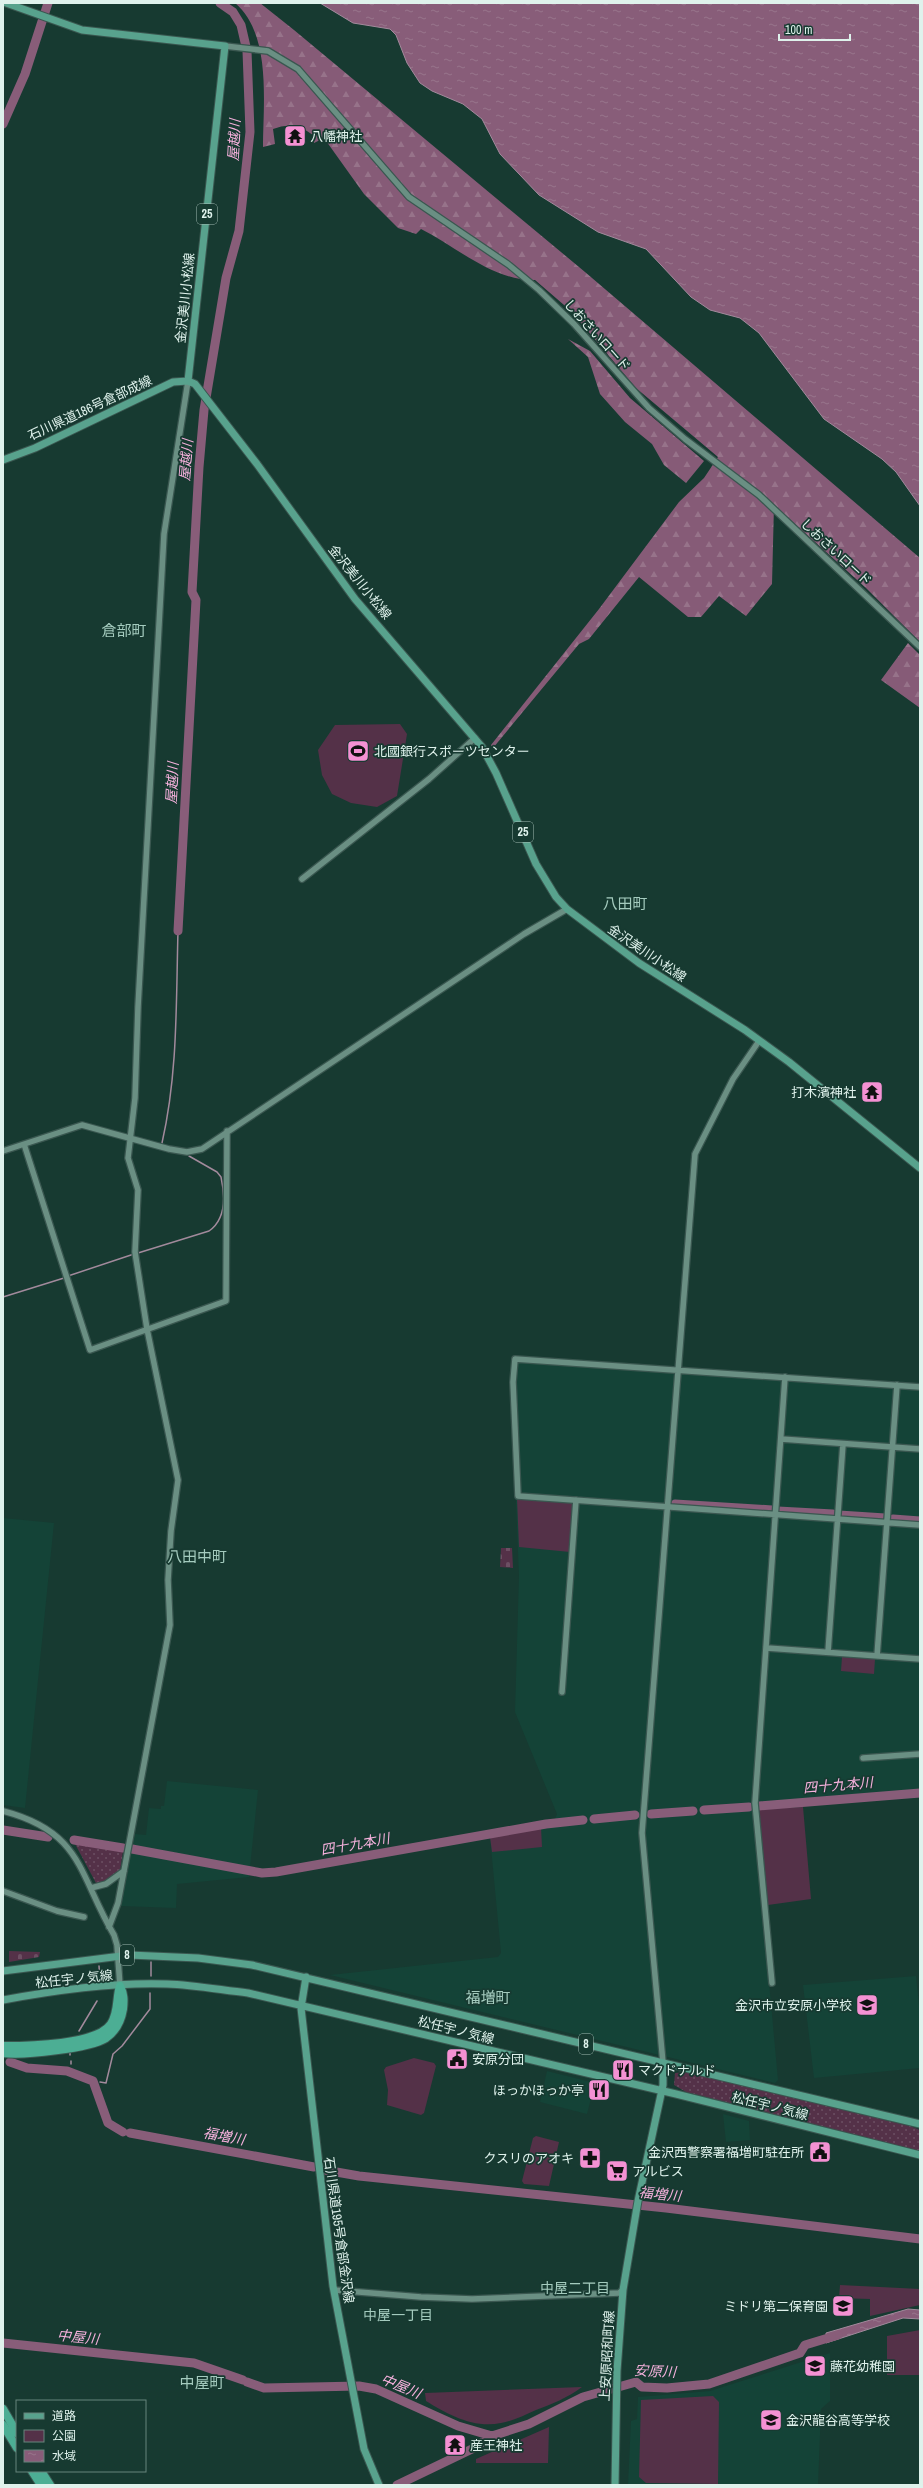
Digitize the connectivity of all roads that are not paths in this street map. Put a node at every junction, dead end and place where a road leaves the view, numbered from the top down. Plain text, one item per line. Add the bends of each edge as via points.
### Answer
1 (6, 3) edge
2 (224, 46) junction
3 (188, 381) junction
4 (3, 460) edge
5 (920, 647) edge
6 (475, 738) junction
7 (302, 879) dead end
8 (567, 909) junction
9 (759, 1041) junction
10 (227, 1131) junction
11 (129, 1140) junction
12 (24, 1144) junction
13 (3, 1151) edge
14 (920, 1168) edge
15 (147, 1329) junction
16 (677, 1370) junction
17 (786, 1377) junction
18 (897, 1385) junction
19 (920, 1387) edge
20 (781, 1439) junction
21 (843, 1444) junction
22 (893, 1447) junction
23 (920, 1449) edge
24 (576, 1500) junction
25 (666, 1506) junction
26 (776, 1515) junction
27 (837, 1519) junction
28 (889, 1523) junction
29 (920, 1525) edge
30 (767, 1648) junction
31 (828, 1652) junction
32 (877, 1656) junction
33 (920, 1659) edge
34 (562, 1692) dead end
35 (920, 1754) edge
36 (862, 1758) dead end
37 (3, 1811) edge
38 (124, 1871) junction
39 (91, 1888) junction
40 (3, 1891) edge
41 (84, 1916) dead end
42 (109, 1927) junction
43 (118, 1956) junction
44 (3, 1971) edge
45 (306, 1977) junction
46 (772, 1983) dead end
47 (120, 1986) junction
48 (3, 2000) edge
49 (301, 2004) junction
50 (3, 2044) edge
51 (66, 2044) junction
52 (3, 2052) edge
53 (664, 2063) junction
54 (661, 2091) junction
55 (920, 2124) edge
56 (920, 2155) edge
57 (334, 2290) junction
58 (623, 2290) junction
59 (3, 2409) edge
60 (3, 2425) edge
61 (16, 2431) edge
62 (16, 2446) edge
63 (33, 2472) edge
64 (42, 2472) edge
65 (378, 2484) edge
66 (41, 2485) edge
67 (50, 2485) edge
68 (614, 2485) edge

1 - 2 main road via 82,30
2 - 3 main road, 金沢美川小松線 / 25
2 - 5 street, しおさいロード via 268,51 298,69 409,196 509,265 539,290 574,324 649,408 759,495
3 - 4 main road, 石川県道186号倉部成線 via 173,382 35,448
3 - 6 main road, 金沢美川小松線 / 25 via 200,390 355,599
3 - 11 street via 164,534 135,1098
6 - 7 street via 429,779
6 - 8 main road, 金沢美川小松線 / 25 via 496,773 536,864 556,897
8 - 9 main road, 金沢美川小松線 / 25 via 639,963
8 - 10 street via 524,934
9 - 14 main road, 金沢美川小松線 / 25 via 790,1062
9 - 16 street via 733,1079 695,1154
10 - 11 street via 202,1149 187,1152
10 - 15 street via 226,1301
11 - 12 street via 82,1125
11 - 15 street via 128,1158 138,1190 136,1254
12 - 13 street
12 - 15 street via 90,1350
15 - 38 street via 178,1480 168,1580 170,1625
16 - 17 street
16 - 24 street via 515,1359 513,1382 518,1496
16 - 25 street
17 - 18 street
17 - 20 street
18 - 19 street
18 - 22 street
20 - 21 street
20 - 26 street
21 - 22 street
21 - 27 street
22 - 23 street
22 - 28 street
24 - 25 street
24 - 34 street
25 - 26 street
25 - 53 street via 642,1833
26 - 27 street
26 - 30 street
27 - 28 street
27 - 31 street
28 - 29 street
28 - 32 street
30 - 31 street
30 - 46 street via 755,1803
31 - 32 street
32 - 33 street
35 - 36 street
37 - 39 street via 22,1816 56,1836 76,1857
38 - 39 street via 106,1884
38 - 42 street via 118,1903
39 - 42 street
40 - 41 street via 57,1911
42 - 43 street via 117,1945
43 - 44 main road, 松任宇ノ気線 / 8
43 - 45 main road, 松任宇ノ気線 / 8 via 171,1956 224,1961
43 - 47 street
45 - 49 main road, 石川県道195号倉部金沢線
45 - 53 main road, 松任宇ノ気線 / 8
47 - 48 main road, 松任宇ノ気線 / 8 via 72,1989
47 - 49 main road, 松任宇ノ気線 / 8 via 194,1986 248,1993
47 - 51 highway via 116,2014 107,2029 93,2037
49 - 54 main road, 松任宇ノ気線 / 8
49 - 57 main road, 石川県道195号倉部金沢線
50 - 51 highway
51 - 52 highway via 50,2051
53 - 54 main road, 上安原昭和町線
53 - 55 main road, 松任宇ノ気線 / 8
54 - 56 main road, 松任宇ノ気線 / 8
54 - 58 main road, 上安原昭和町線 via 636,2210
57 - 58 street via 472,2299 619,2293
57 - 65 main road, 石川県道195号倉部金沢線 via 364,2449
58 - 68 main road, 上安原昭和町線 via 617,2371
59 - 61 highway
60 - 62 highway
63 - 66 highway
64 - 67 highway

